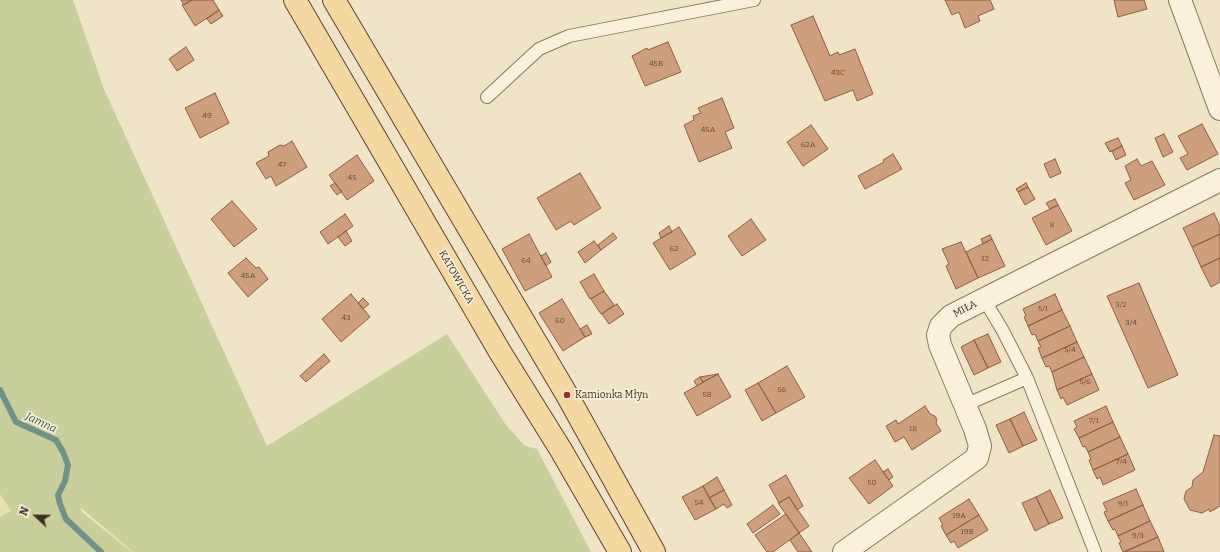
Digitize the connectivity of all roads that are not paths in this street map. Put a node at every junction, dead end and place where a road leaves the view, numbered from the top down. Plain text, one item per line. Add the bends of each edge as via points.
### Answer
1 (295, 0) edge
2 (334, 0) edge
3 (754, 0) edge
4 (1180, 0) edge
5 (487, 97) dead end
6 (1220, 109) edge
7 (1220, 180) edge
8 (984, 299) junction
9 (1027, 378) junction
10 (965, 405) junction
11 (620, 552) edge
12 (654, 552) edge
13 (844, 552) edge
14 (1095, 552) edge

1 - 11 main road, KATOWICKA
2 - 12 main road via 567,396
3 - 5 lane via 570,36 539,49
4 - 6 street
7 - 8 street, MIŁA
8 - 9 lane
8 - 10 street, MIŁA via 951,316 938,335
9 - 10 lane
9 - 14 lane
10 - 13 street, MIŁA via 980,446 977,458

